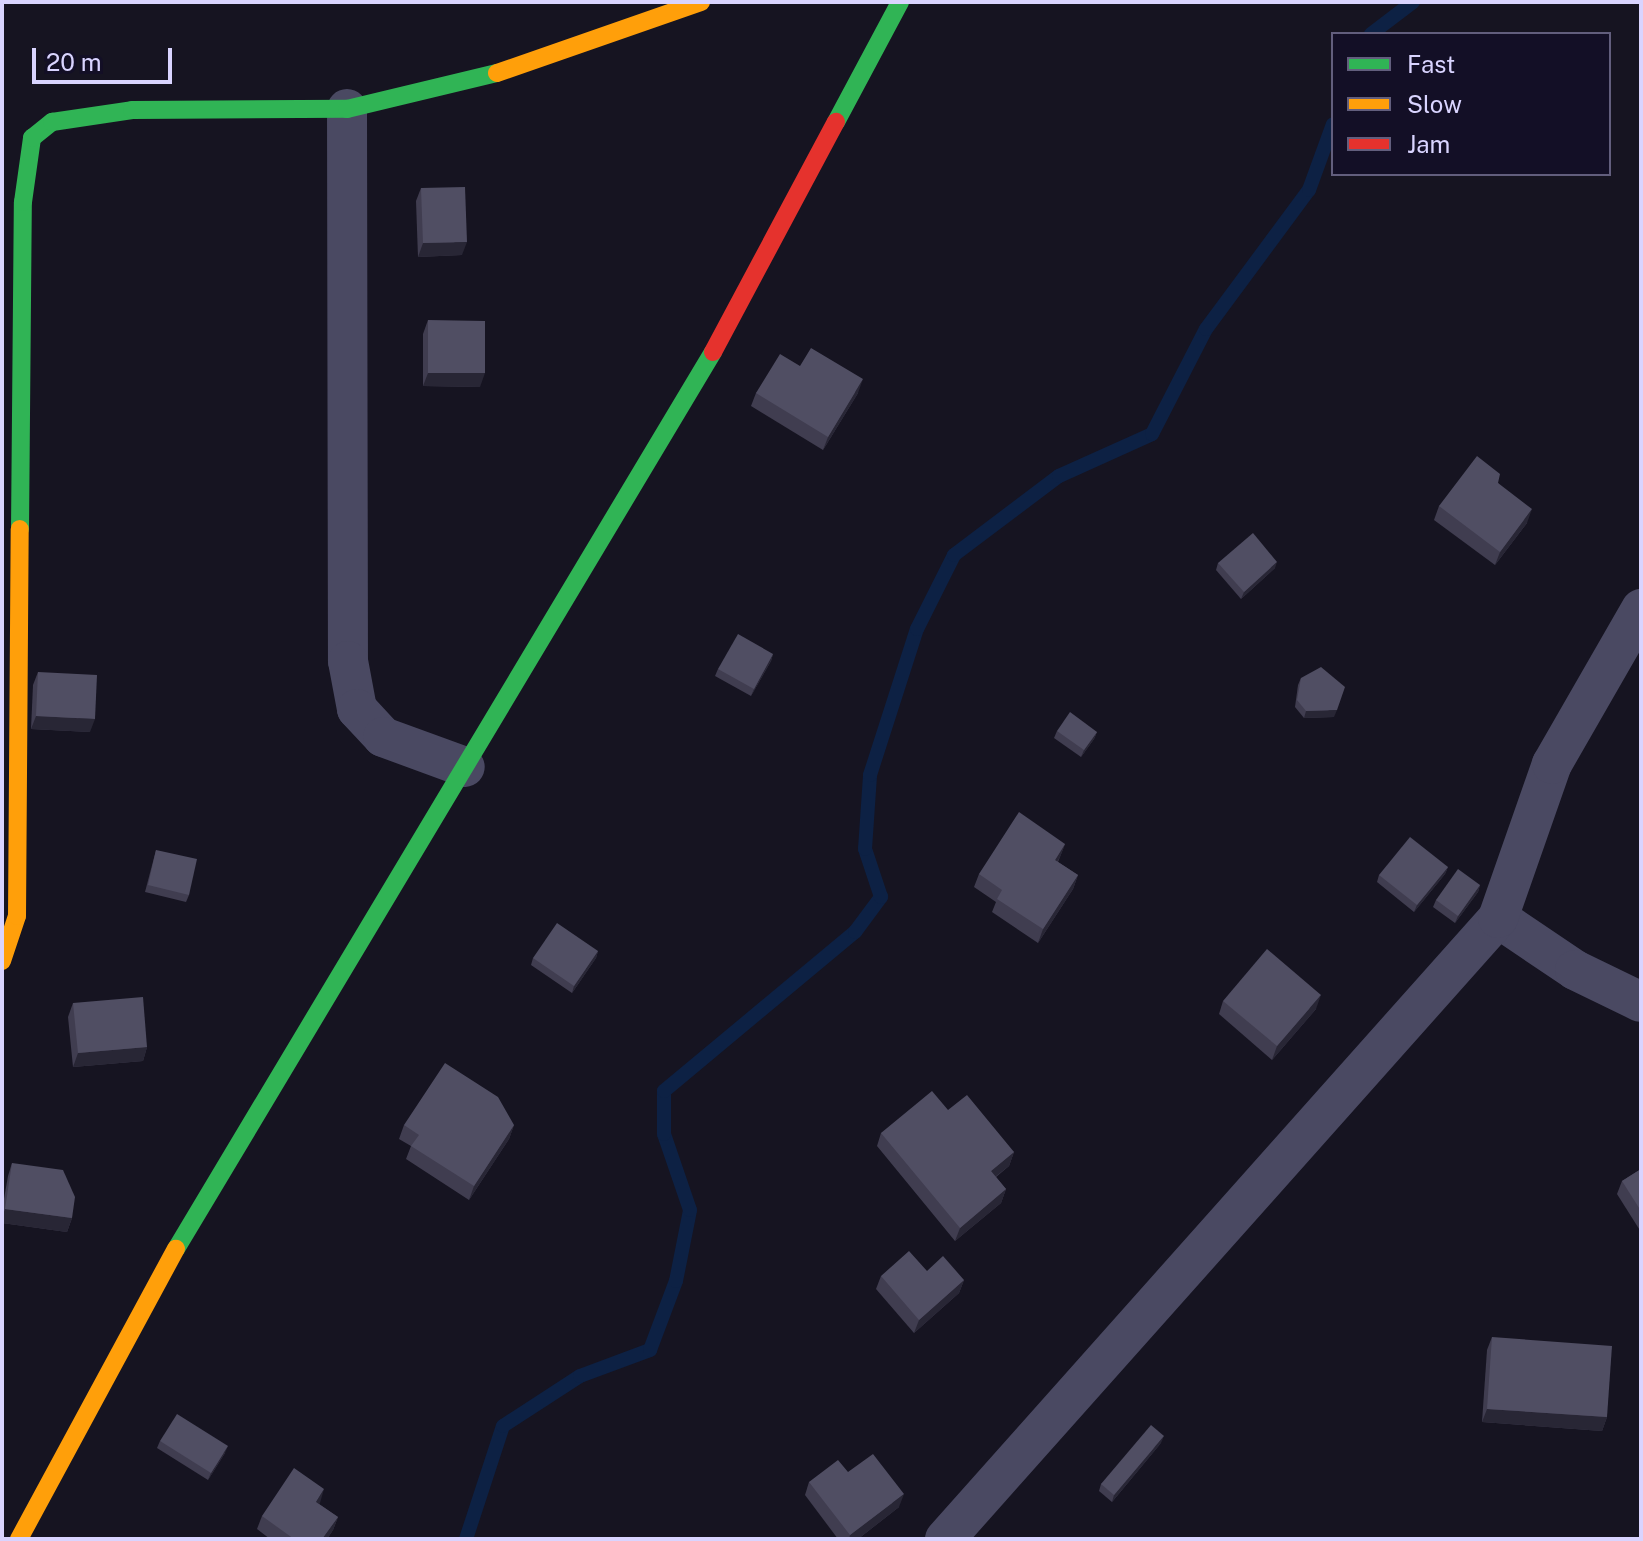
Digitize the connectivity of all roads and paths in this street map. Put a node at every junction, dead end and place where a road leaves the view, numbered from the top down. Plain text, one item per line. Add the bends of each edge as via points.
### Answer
1 (701, 2) edge
2 (900, 2) edge
3 (347, 109) junction
4 (1641, 609) edge
5 (465, 767) junction
6 (1498, 918) junction
7 (2, 961) edge
8 (1641, 1002) edge
9 (19, 1539) edge
10 (945, 1539) edge

1 - 3 street via 477,80
2 - 5 street via 690,394
3 - 5 street via 348,661 357,709 383,737
3 - 7 street via 132,110 52,122 32,138 23,202 17,916
4 - 6 street via 1552,764
5 - 9 street via 154,1286
6 - 8 street via 1575,970
6 - 10 street

